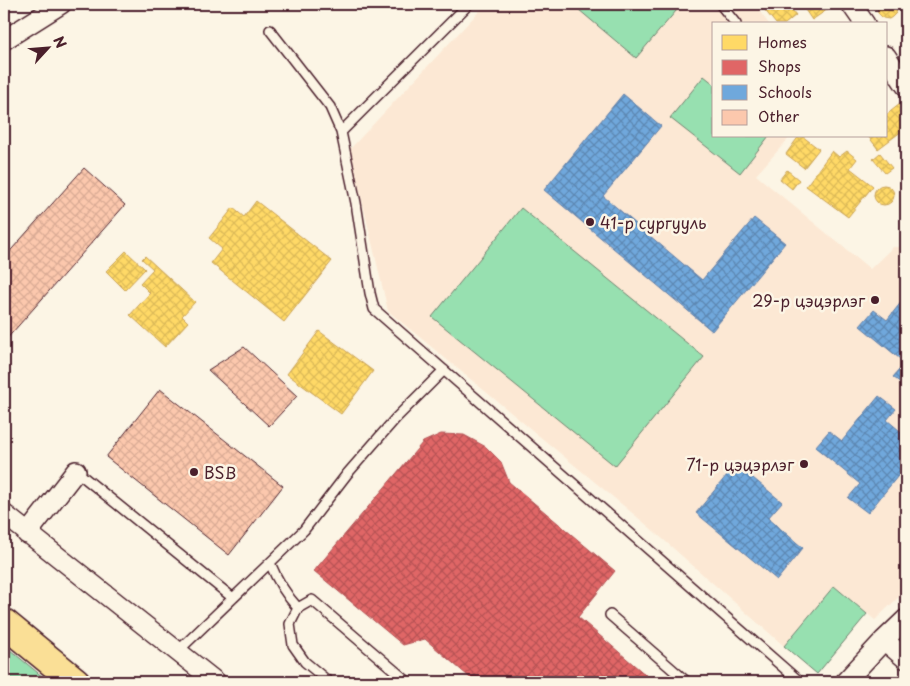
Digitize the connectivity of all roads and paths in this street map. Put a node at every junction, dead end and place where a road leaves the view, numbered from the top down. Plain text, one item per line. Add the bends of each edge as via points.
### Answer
1 (61, 4) edge
2 (468, 4) edge
3 (720, 4) edge
4 (851, 4) edge
5 (734, 22) edge
6 (863, 22) edge
7 (270, 30) dead end
8 (4, 40) edge
9 (888, 59) edge
10 (906, 86) edge
11 (341, 132) junction
12 (444, 370) junction
13 (76, 471) joint
14 (4, 514) edge
15 (27, 534) junction
16 (270, 563) junction
17 (233, 598) junction
18 (298, 608) junction
19 (610, 614) dead end
20 (906, 619) edge
21 (4, 623) edge
22 (884, 640) junction
23 (177, 652) junction
24 (906, 659) edge
25 (76, 682) edge
26 (216, 682) edge
27 (330, 682) edge
28 (408, 682) edge
29 (686, 682) edge
30 (800, 682) edge
31 (845, 682) edge

1 - 8 street
2 - 11 lane
3 - 5 lane
4 - 6 street
7 - 11 lane via 330,107
9 - 10 street
11 - 12 lane via 374,309
12 - 16 lane via 396,418 304,530
12 - 30 lane
13 - 15 street
13 - 17 lane
14 - 15 street
15 - 23 street
16 - 17 lane
16 - 18 lane via 277,580
17 - 23 lane
18 - 27 lane via 290,624 293,645 306,662
18 - 28 lane via 312,600
19 - 29 lane
20 - 22 street
21 - 25 highway
22 - 24 street
22 - 31 street
23 - 26 street

